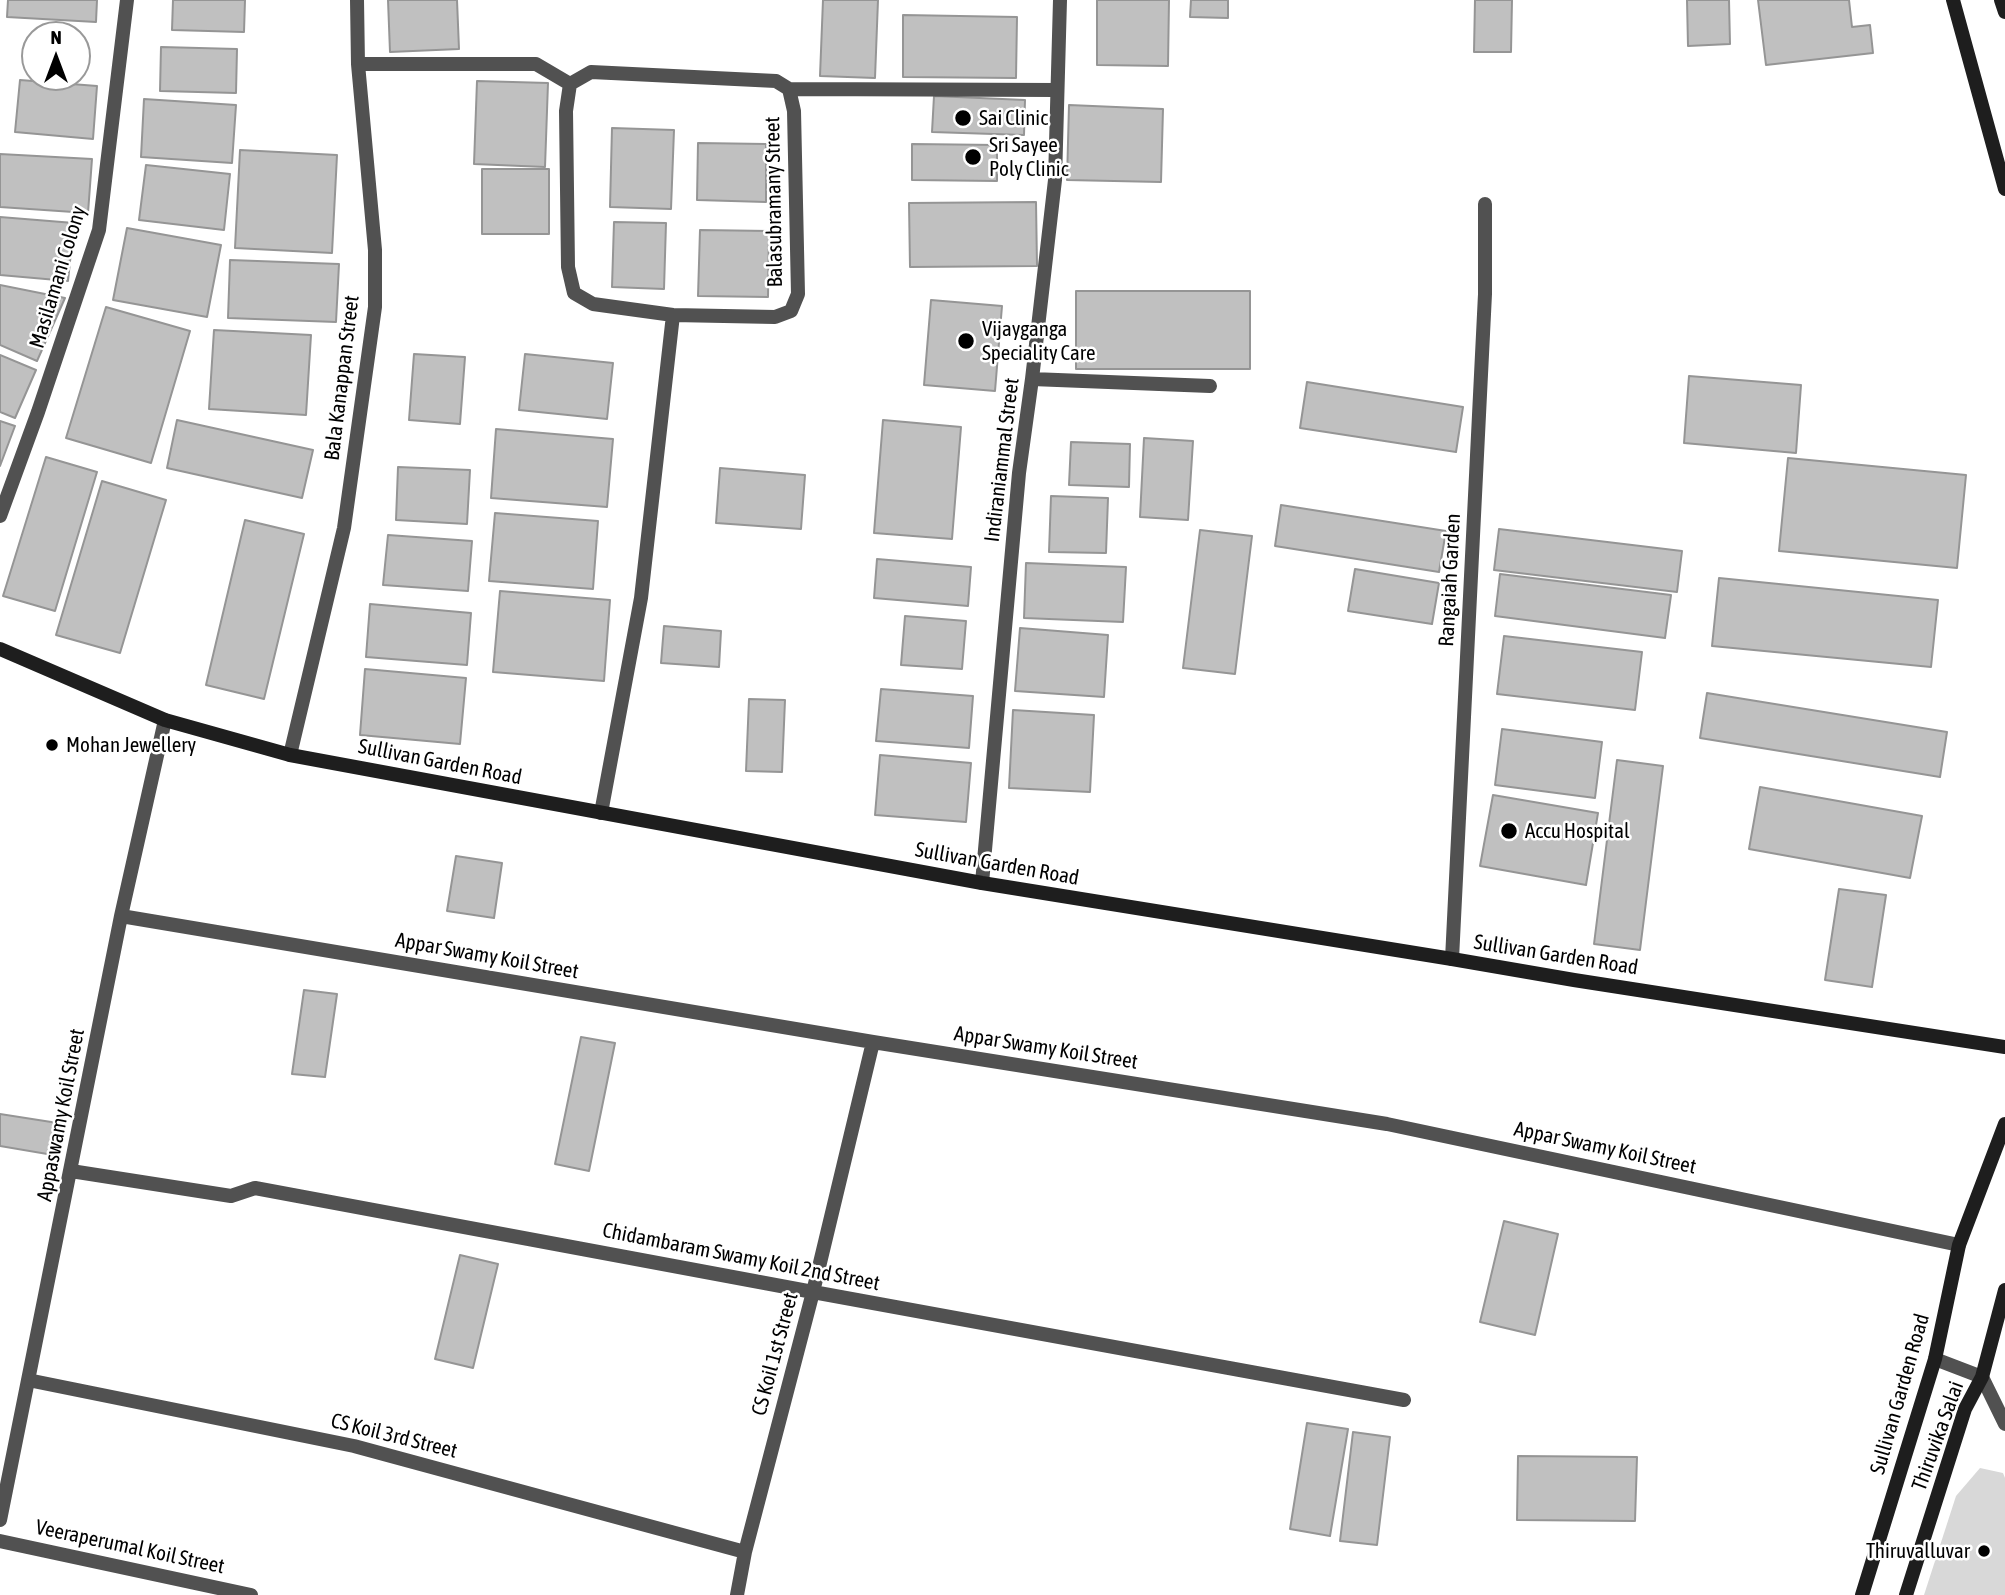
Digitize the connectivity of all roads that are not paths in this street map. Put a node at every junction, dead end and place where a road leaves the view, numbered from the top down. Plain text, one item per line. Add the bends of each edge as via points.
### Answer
1 (127, 0) edge
2 (357, 0) edge
3 (1060, 0) edge
4 (1953, 0) edge
5 (2001, 0) edge
6 (2005, 12) edge
7 (358, 64) junction
8 (570, 84) junction
9 (789, 89) junction
10 (1057, 90) junction
11 (2005, 189) edge
12 (1485, 204) dead end
13 (673, 315) junction
14 (1032, 380) junction
15 (1210, 386) dead end
16 (0, 516) edge
17 (0, 649) edge
18 (165, 720) junction
19 (290, 755) junction
20 (601, 813) junction
21 (982, 883) junction
22 (121, 916) junction
23 (1452, 959) junction
24 (873, 1042) junction
25 (2005, 1047) edge
26 (2005, 1124) edge
27 (71, 1171) junction
28 (1959, 1245) junction
29 (2005, 1290) edge
30 (813, 1292) junction
31 (1999, 1335) edge
32 (1935, 1359) junction
33 (1982, 1377) junction
34 (28, 1380) junction
35 (1404, 1399) dead end
36 (2005, 1424) edge
37 (0, 1520) edge
38 (0, 1541) edge
39 (745, 1552) junction
40 (251, 1595) edge
41 (737, 1595) edge
42 (1862, 1595) edge
43 (1906, 1595) edge

1 - 16 street, Masilamani Colony via 99,229
2 - 7 street, Bala Kanappan Street
3 - 10 street, Indiraniammal Street
4 - 11 main road
5 - 6 main road
7 - 8 street via 536,64
7 - 19 street, Bala Kanappan Street via 376,250 375,307 344,527
8 - 9 street, Balasubramany Street via 591,72 776,82
8 - 13 street, Balasubramany Street via 566,111 568,267 574,293 593,303
9 - 10 street
9 - 13 street, Balasubramany Street via 794,111 798,295 791,311 775,317
10 - 14 street, Indiraniammal Street via 1055,180
12 - 23 street, Rangaiah Garden via 1485,295
13 - 20 street via 641,598
14 - 15 street
14 - 21 street, Indiraniammal Street via 1019,473
17 - 18 main road, Sullivan Garden Road
18 - 19 main road, Sullivan Garden Road
18 - 22 street, Appaswamy Koil Street
19 - 20 main road, Sullivan Garden Road
20 - 21 main road, Sullivan Garden Road
21 - 23 main road, Sullivan Garden Road
22 - 24 street, Appar Swamy Koil Street
22 - 27 street, Appaswamy Koil Street
23 - 25 main road, Sullivan Garden Road
24 - 28 street, Appar Swamy Koil Street via 1387,1124
24 - 30 street, CS Koil 1st Street
26 - 28 main road, Sullivan Garden Road
27 - 30 street, Chidambaram Swamy Koil 2nd Street via 231,1196 254,1188
27 - 34 street, Appaswamy Koil Street
28 - 32 main road, Sullivan Garden Road
29 - 31 main road, Thiruvika Salai
30 - 35 street, Chidambaram Swamy Koil 2nd Street
30 - 39 street, CS Koil 1st Street
31 - 33 main road, Thiruvika Salai
32 - 33 street
32 - 42 main road, Sullivan Garden Road
33 - 36 street
33 - 43 main road, Thiruvika Salai via 1965,1409
34 - 37 street, Appaswamy Koil Street
34 - 39 street, CS Koil 3rd Street via 355,1446
38 - 40 street, Veeraperumal Koil Street
39 - 41 street, CS Koil 1st Street

